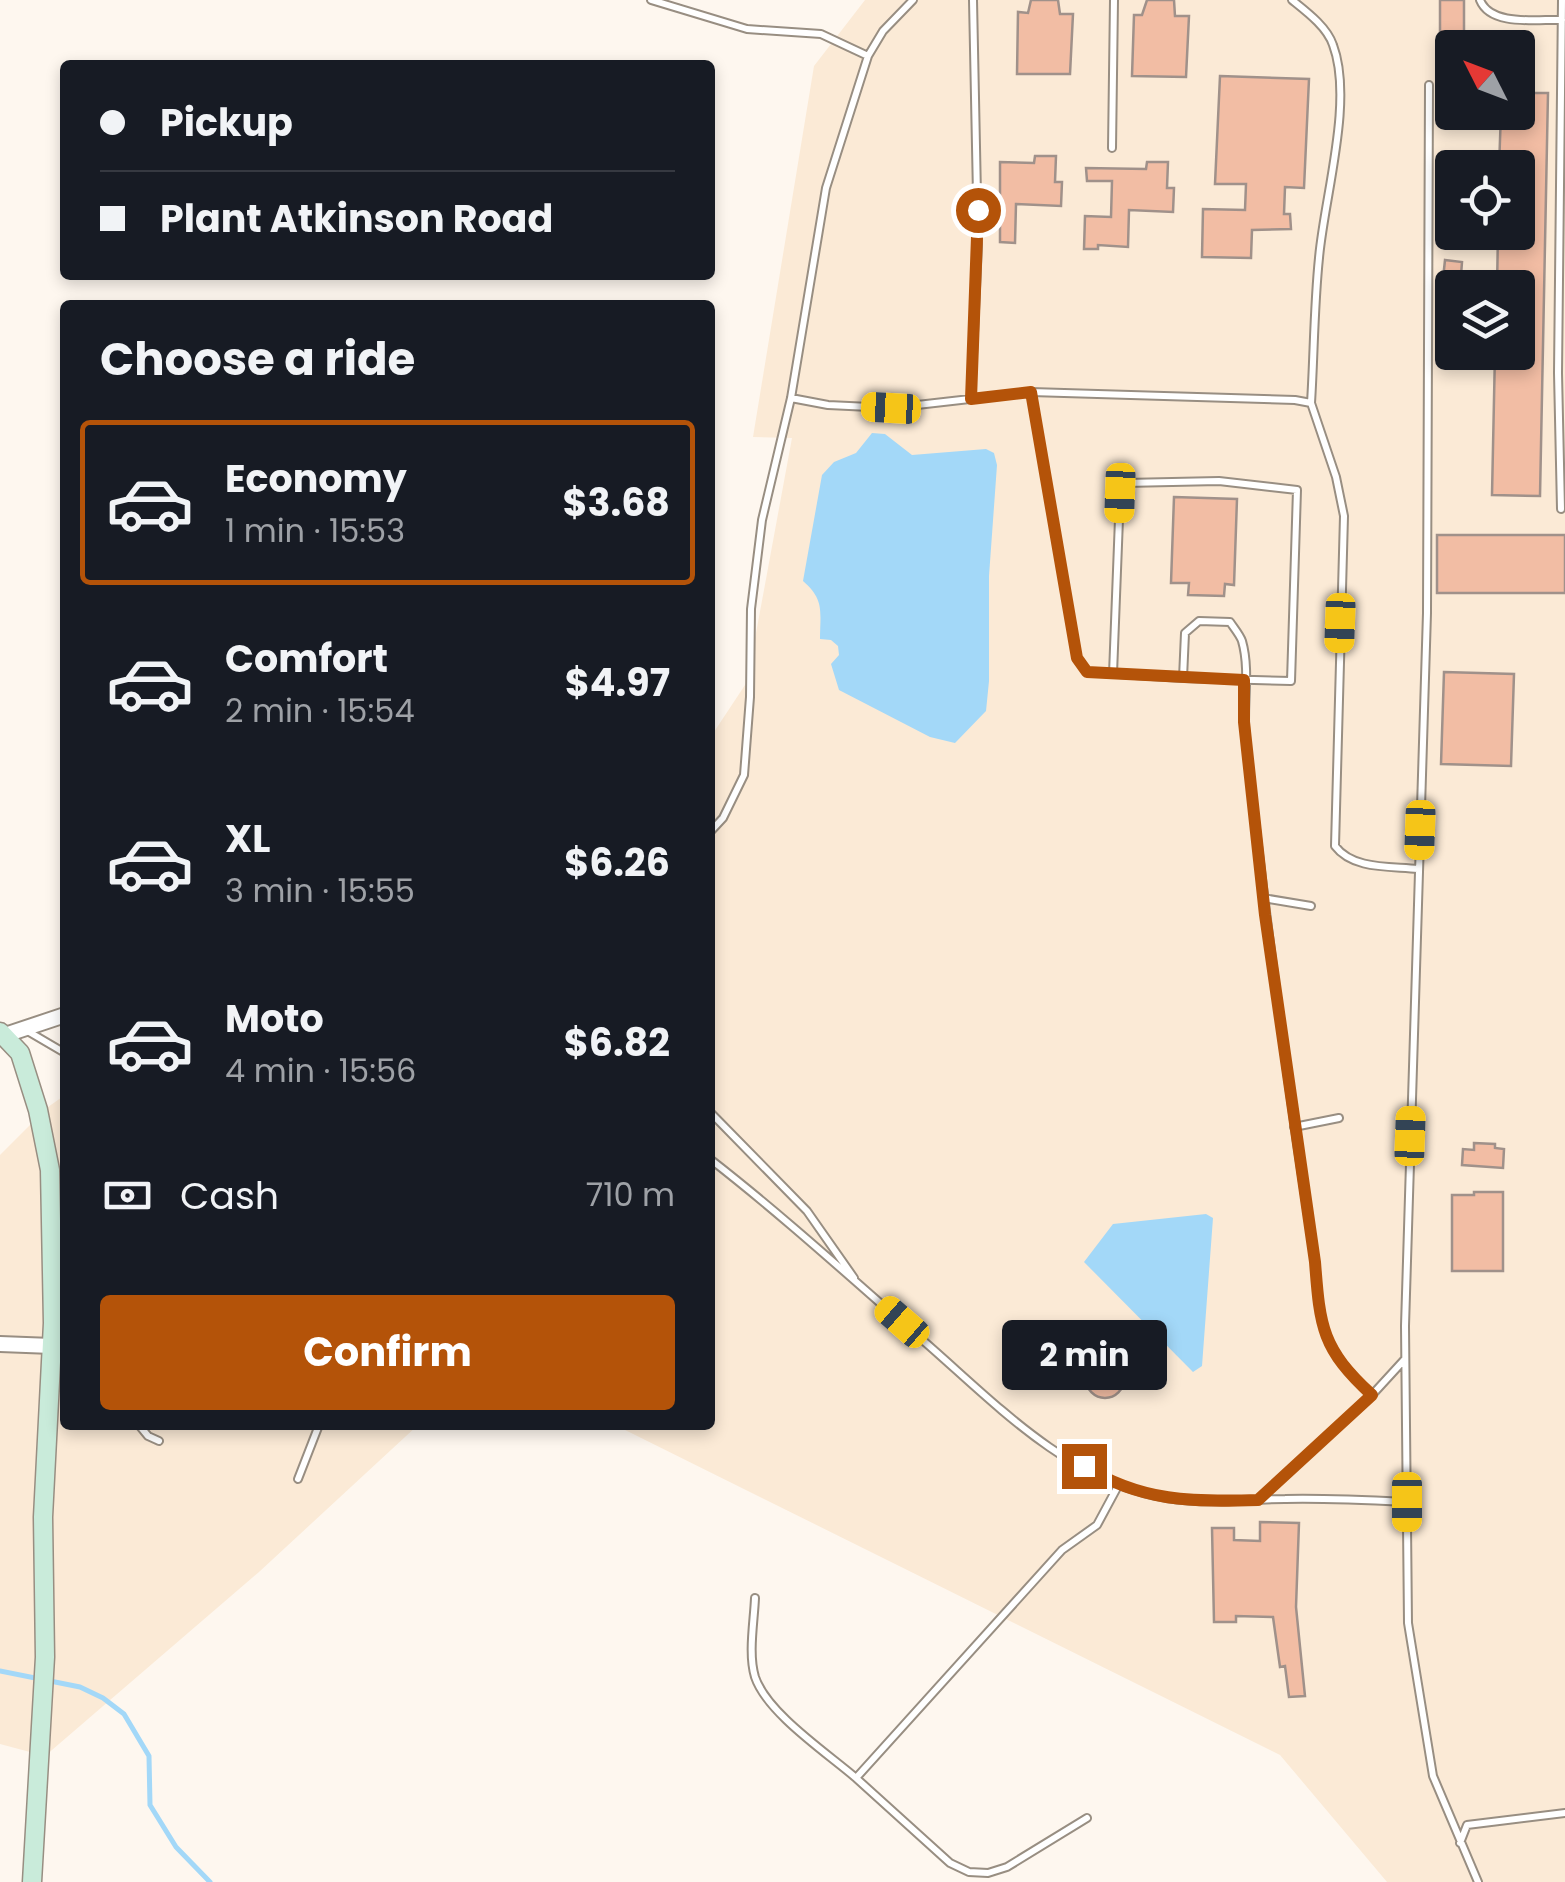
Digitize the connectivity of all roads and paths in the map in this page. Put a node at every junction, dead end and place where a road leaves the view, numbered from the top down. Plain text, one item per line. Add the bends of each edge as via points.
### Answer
1 (651, 0) edge
2 (913, 0) edge
3 (973, 0) edge
4 (1114, 0) edge
5 (1292, 0) edge
6 (1480, 0) edge
7 (1562, 0) edge
8 (1562, 20) junction
9 (868, 56) junction
10 (1429, 85) dead end
11 (1112, 148) dead end
12 (1031, 392) junction
13 (791, 398) junction
14 (971, 399) junction
15 (1312, 404) junction
16 (1561, 509) dead end
17 (1113, 674) junction
18 (1183, 678) junction
19 (1244, 680) junction
20 (715, 827) edge
21 (1418, 869) junction
22 (1264, 898) junction
23 (1311, 906) dead end
24 (60, 1017) edge
25 (22, 1029) junction
26 (1, 1034) edge
27 (60, 1050) edge
28 (715, 1117) edge
29 (1339, 1118) dead end
30 (1294, 1127) junction
31 (715, 1163) edge
32 (860, 1287) junction
33 (0, 1344) edge
34 (52, 1346) junction
35 (1406, 1359) junction
36 (1372, 1395) junction
37 (144, 1430) edge
38 (317, 1430) edge
39 (159, 1442) dead end
40 (298, 1479) dead end
41 (1118, 1486) junction
42 (1258, 1500) junction
43 (1407, 1502) junction
44 (755, 1598) dead end
45 (856, 1778) junction
46 (1565, 1813) edge
47 (1087, 1818) dead end
48 (1460, 1844) junction
49 (32, 1882) edge
50 (1478, 1882) edge

1 - 9 lane via 746,29 821,34
2 - 9 lane
3 - 14 lane via 978,244
4 - 11 lane
5 - 15 lane via 1333,42 1339,68
6 - 8 lane via 1503,18
7 - 8 lane
8 - 16 lane
9 - 13 lane via 826,188
10 - 21 lane via 1427,612
12 - 14 lane
12 - 15 lane
12 - 17 lane via 1077,658 1087,672
13 - 14 lane via 891,408
13 - 20 lane via 762,520 744,775
15 - 21 lane via 1344,516 1335,846 1354,862
17 - 18 lane
17 - 19 lane via 1125,483 1218,481 1297,490 1291,681
18 - 19 lane
18 - 19 lane via 1185,633 1199,622 1230,622 1242,640
19 - 22 lane
21 - 35 lane
22 - 23 lane
22 - 30 lane
24 - 25 street
25 - 26 street
25 - 27 lane
26 - 34 street via 20,1053 50,1170
28 - 32 lane via 807,1211
29 - 30 lane
30 - 36 lane via 1319,1317 1340,1366
31 - 32 lane
32 - 41 lane via 1056,1453
33 - 34 street
34 - 49 street
35 - 36 lane
35 - 43 lane
36 - 42 lane
37 - 39 lane
38 - 40 lane
41 - 42 lane via 1158,1497
41 - 45 lane via 1096,1525 1062,1550
42 - 43 lane
43 - 48 lane via 1415,1681 1430,1763
44 - 45 lane via 756,1678 774,1708
45 - 47 lane via 969,1872 1006,1867
46 - 48 lane via 1467,1824
48 - 50 lane

